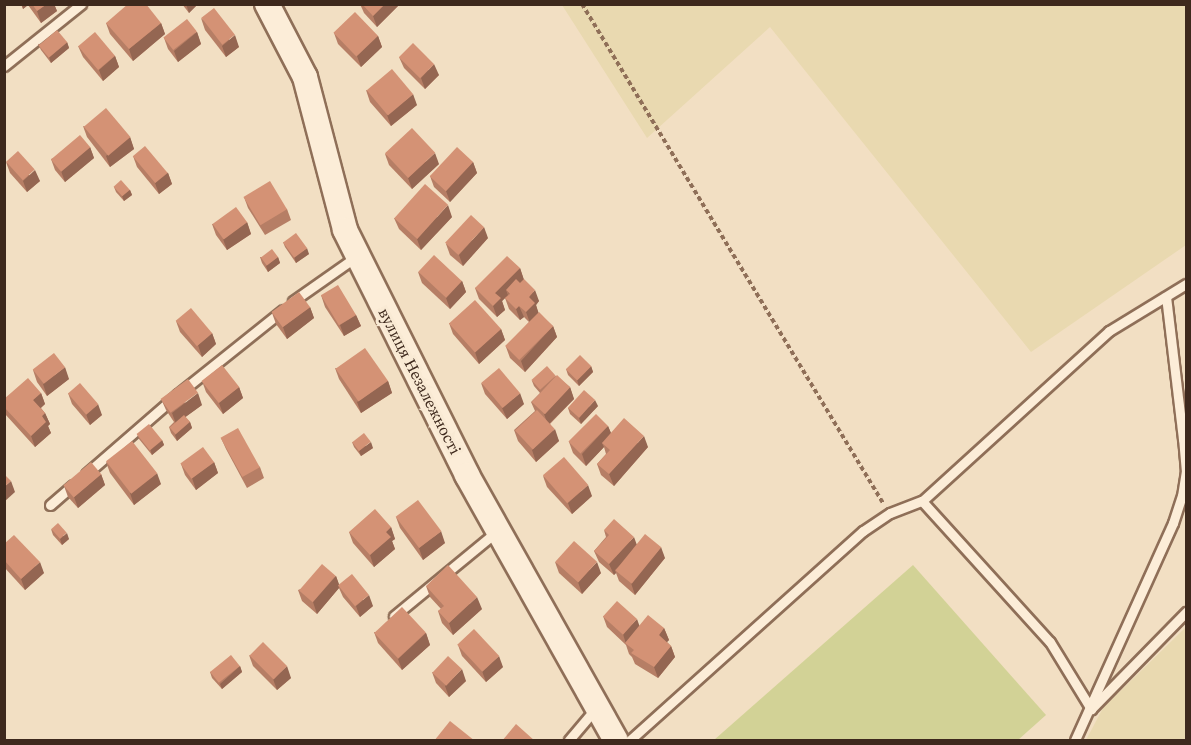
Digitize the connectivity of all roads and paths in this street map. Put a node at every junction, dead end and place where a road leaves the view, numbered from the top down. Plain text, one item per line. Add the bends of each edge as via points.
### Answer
1 (81, 4) edge
2 (267, 4) edge
3 (582, 4) edge
4 (4, 66) edge
5 (357, 256) junction
6 (1186, 284) edge
7 (1166, 297) junction
8 (922, 501) junction
9 (50, 505) dead end
10 (890, 513) junction
11 (500, 528) junction
12 (1186, 612) edge
13 (391, 618) edge
14 (596, 708) junction
15 (1091, 709) junction
16 (569, 741) edge
17 (616, 741) edge
18 (630, 741) edge
19 (1075, 741) edge

1 - 4 lane
2 - 5 street, вулиця Незалежності via 305,76 345,230
3 - 10 path
5 - 9 lane via 307,288
5 - 11 street, вулиця Незалежності
6 - 7 lane
7 - 8 lane via 1109,331
7 - 15 lane via 1186,472 1182,496
8 - 10 lane
8 - 15 lane via 1050,642
10 - 18 lane via 862,531
11 - 13 lane
11 - 14 street, вулиця Незалежності
12 - 15 lane
14 - 16 lane
14 - 17 street, вулиця Незалежності
15 - 19 lane

